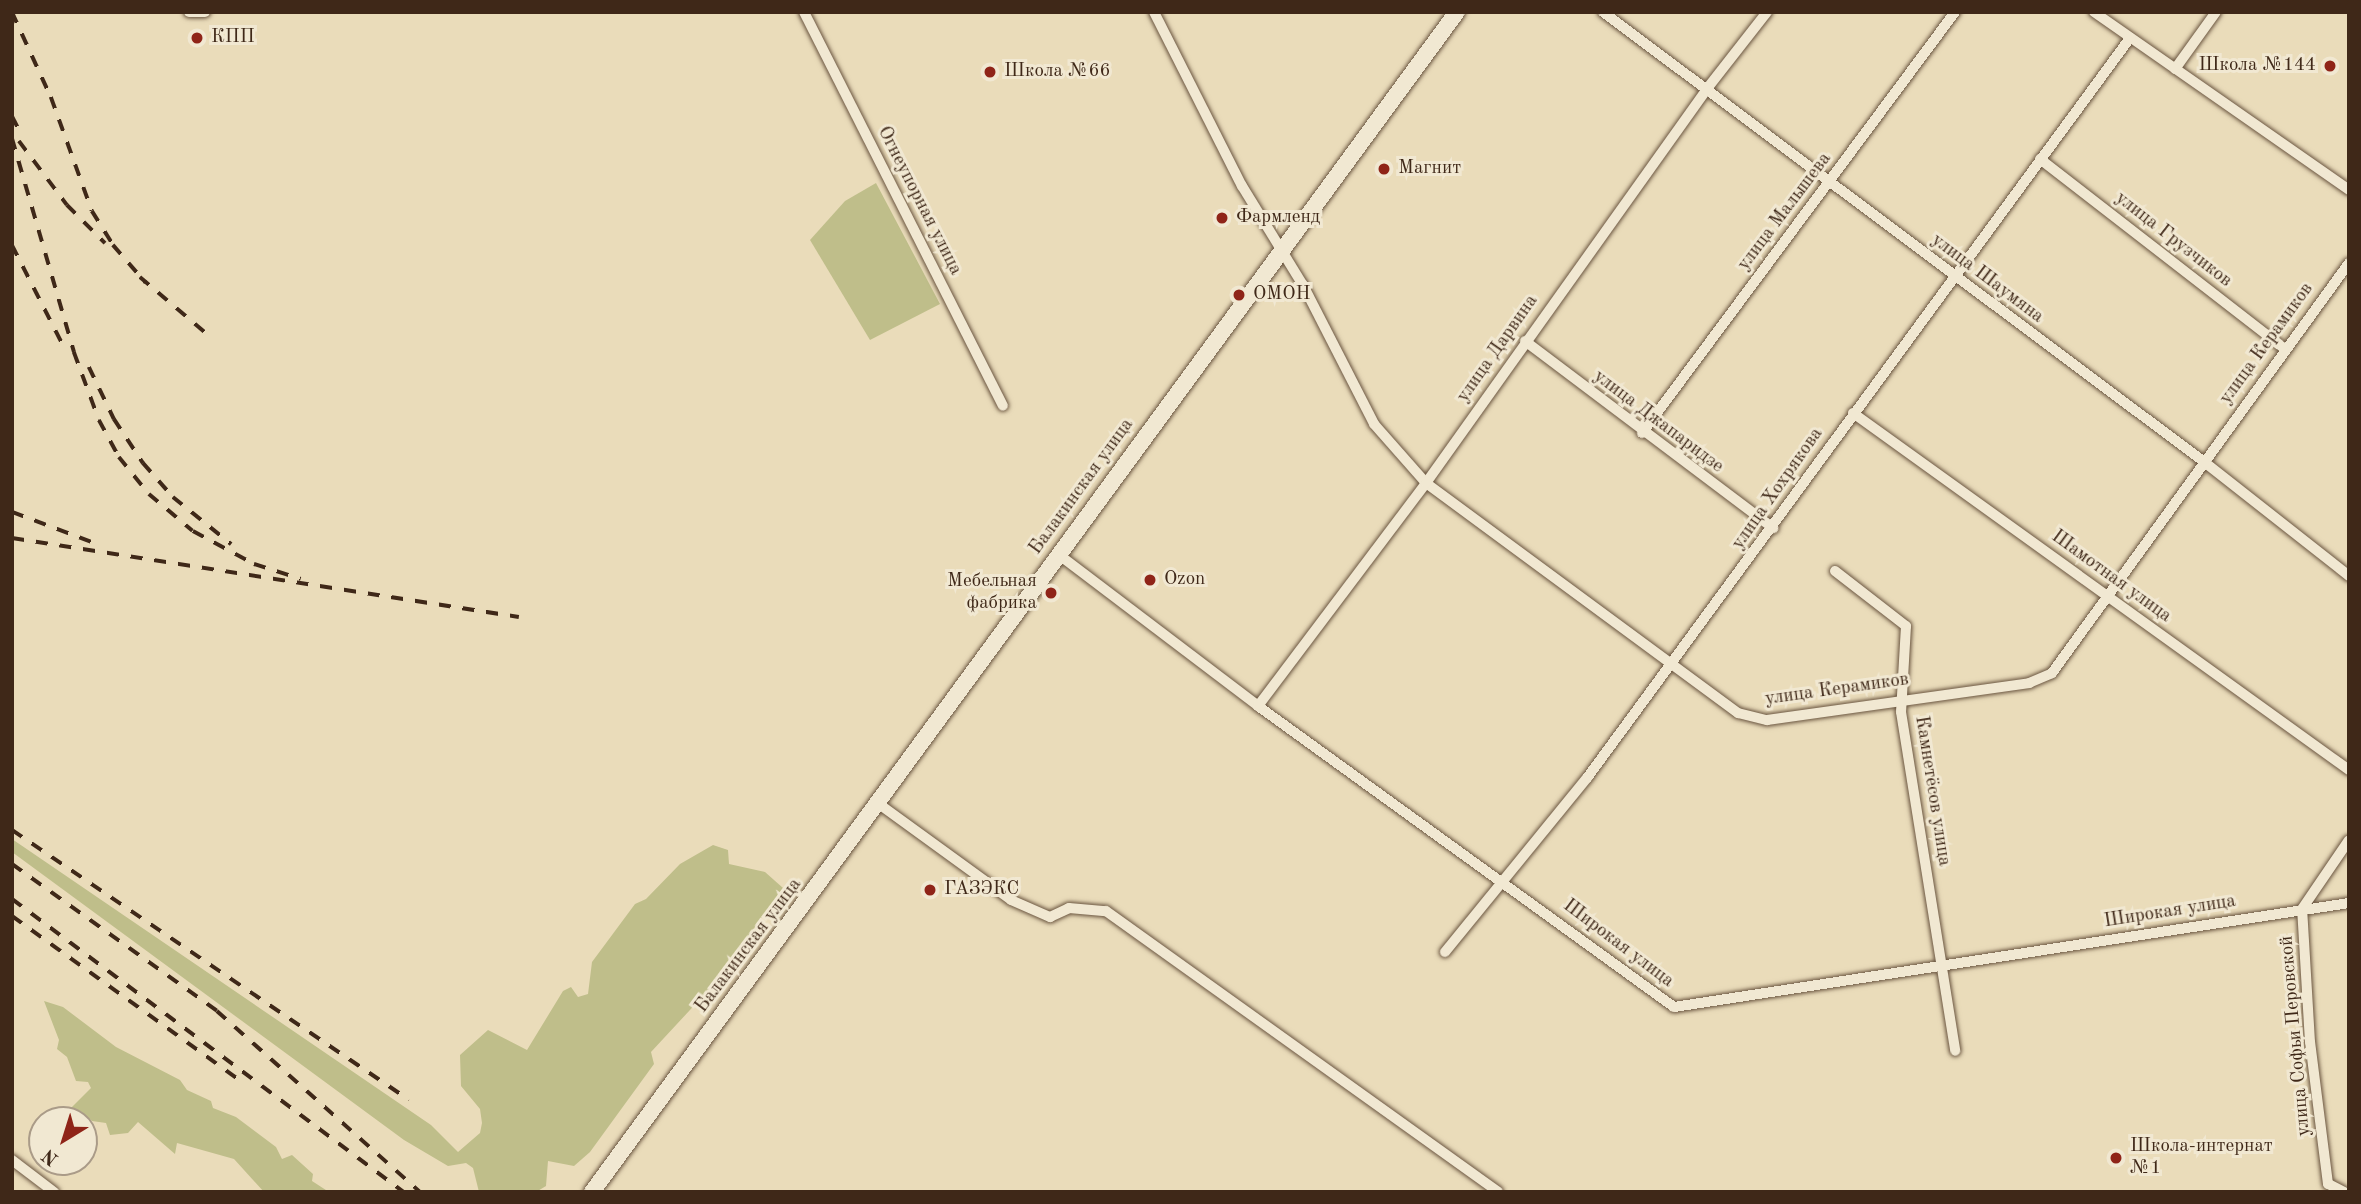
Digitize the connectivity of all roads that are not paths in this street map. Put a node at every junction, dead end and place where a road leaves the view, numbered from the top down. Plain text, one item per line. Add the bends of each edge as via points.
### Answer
1 (189, 12) edge
2 (205, 12) edge
3 (804, 12) edge
4 (1154, 12) edge
5 (1457, 12) edge
6 (1603, 12) edge
7 (1767, 12) edge
8 (1955, 12) edge
9 (2094, 12) edge
10 (2216, 12) edge
11 (2130, 38) junction
12 (2175, 69) junction
13 (1706, 90) junction
14 (2040, 159) junction
15 (1829, 183) junction
16 (2349, 191) edge
17 (1283, 252) junction
18 (2349, 263) edge
19 (1952, 275) junction
20 (1525, 341) junction
21 (2284, 348) junction
22 (1003, 406) dead end
23 (1853, 413) junction
24 (1642, 433) junction
25 (2203, 461) junction
26 (1426, 483) junction
27 (1773, 528) junction
28 (1058, 554) junction
29 (1835, 571) dead end
30 (2349, 576) edge
31 (2106, 596) junction
32 (1671, 665) junction
33 (1901, 698) junction
34 (1258, 706) junction
35 (2349, 770) edge
36 (879, 804) junction
37 (2349, 840) edge
38 (1504, 881) junction
39 (2349, 903) edge
40 (2302, 909) junction
41 (1445, 952) dead end
42 (1942, 965) junction
43 (1955, 1051) dead end
44 (12, 1160) edge
45 (54, 1192) edge
46 (592, 1192) edge
47 (1498, 1192) edge
48 (2344, 1192) edge

1 - 2 street
3 - 22 street, Огнеупорная улица
4 - 17 street, улица Керамиков via 1242,186
5 - 17 main road, Балакинская улица
6 - 13 street, улица Шаумяна
7 - 13 street, улица Дарвина
8 - 15 street, улица Малышева
9 - 11 street
10 - 12 street
11 - 12 street
11 - 14 street, улица Хохрякова
12 - 16 street
13 - 15 street, улица Шаумяна
13 - 20 street, улица Дарвина
14 - 19 street, улица Хохрякова
14 - 21 street, улица Грузчиков
15 - 19 street, улица Шаумяна
15 - 24 street, улица Малышева
17 - 26 street, улица Керамиков via 1374,424
17 - 28 main road, Балакинская улица
18 - 21 street, улица Керамиков
19 - 23 street, улица Хохрякова
19 - 25 street, улица Шаумяна
20 - 24 street, улица Джапаридзе
20 - 26 street, улица Дарвина
21 - 25 street, улица Керамиков
23 - 27 street, улица Хохрякова
23 - 31 street, Шамотная улица
24 - 27 street, улица Джапаридзе
25 - 30 street, улица Шаумяна
25 - 31 street, улица Керамиков
26 - 32 street, улица Керамиков
26 - 34 street, улица Дарвина
27 - 32 street, улица Хохрякова
28 - 34 street, Широкая улица
28 - 36 main road, Балакинская улица
29 - 33 street, Камнетёсов улица via 1906,626
31 - 33 street, улица Керамиков via 2052,673 2029,683
31 - 35 street, Шамотная улица
32 - 33 street, улица Керамиков via 1738,713 1767,720
32 - 38 street, улица Хохрякова
33 - 42 street, Камнетёсов улица
34 - 38 street, Широкая улица
36 - 46 main road, Балакинская улица
36 - 47 street via 1012,900 1050,917 1069,908 1106,911
37 - 40 street, улица Софьи Перовской
38 - 41 street, улица Хохрякова
38 - 42 street, Широкая улица via 1674,1007
39 - 40 street, Широкая улица
40 - 42 street, Широкая улица
40 - 48 street, улица Софьи Перовской via 2310,1042 2328,1184
42 - 43 street, Камнетёсов улица
44 - 45 street

